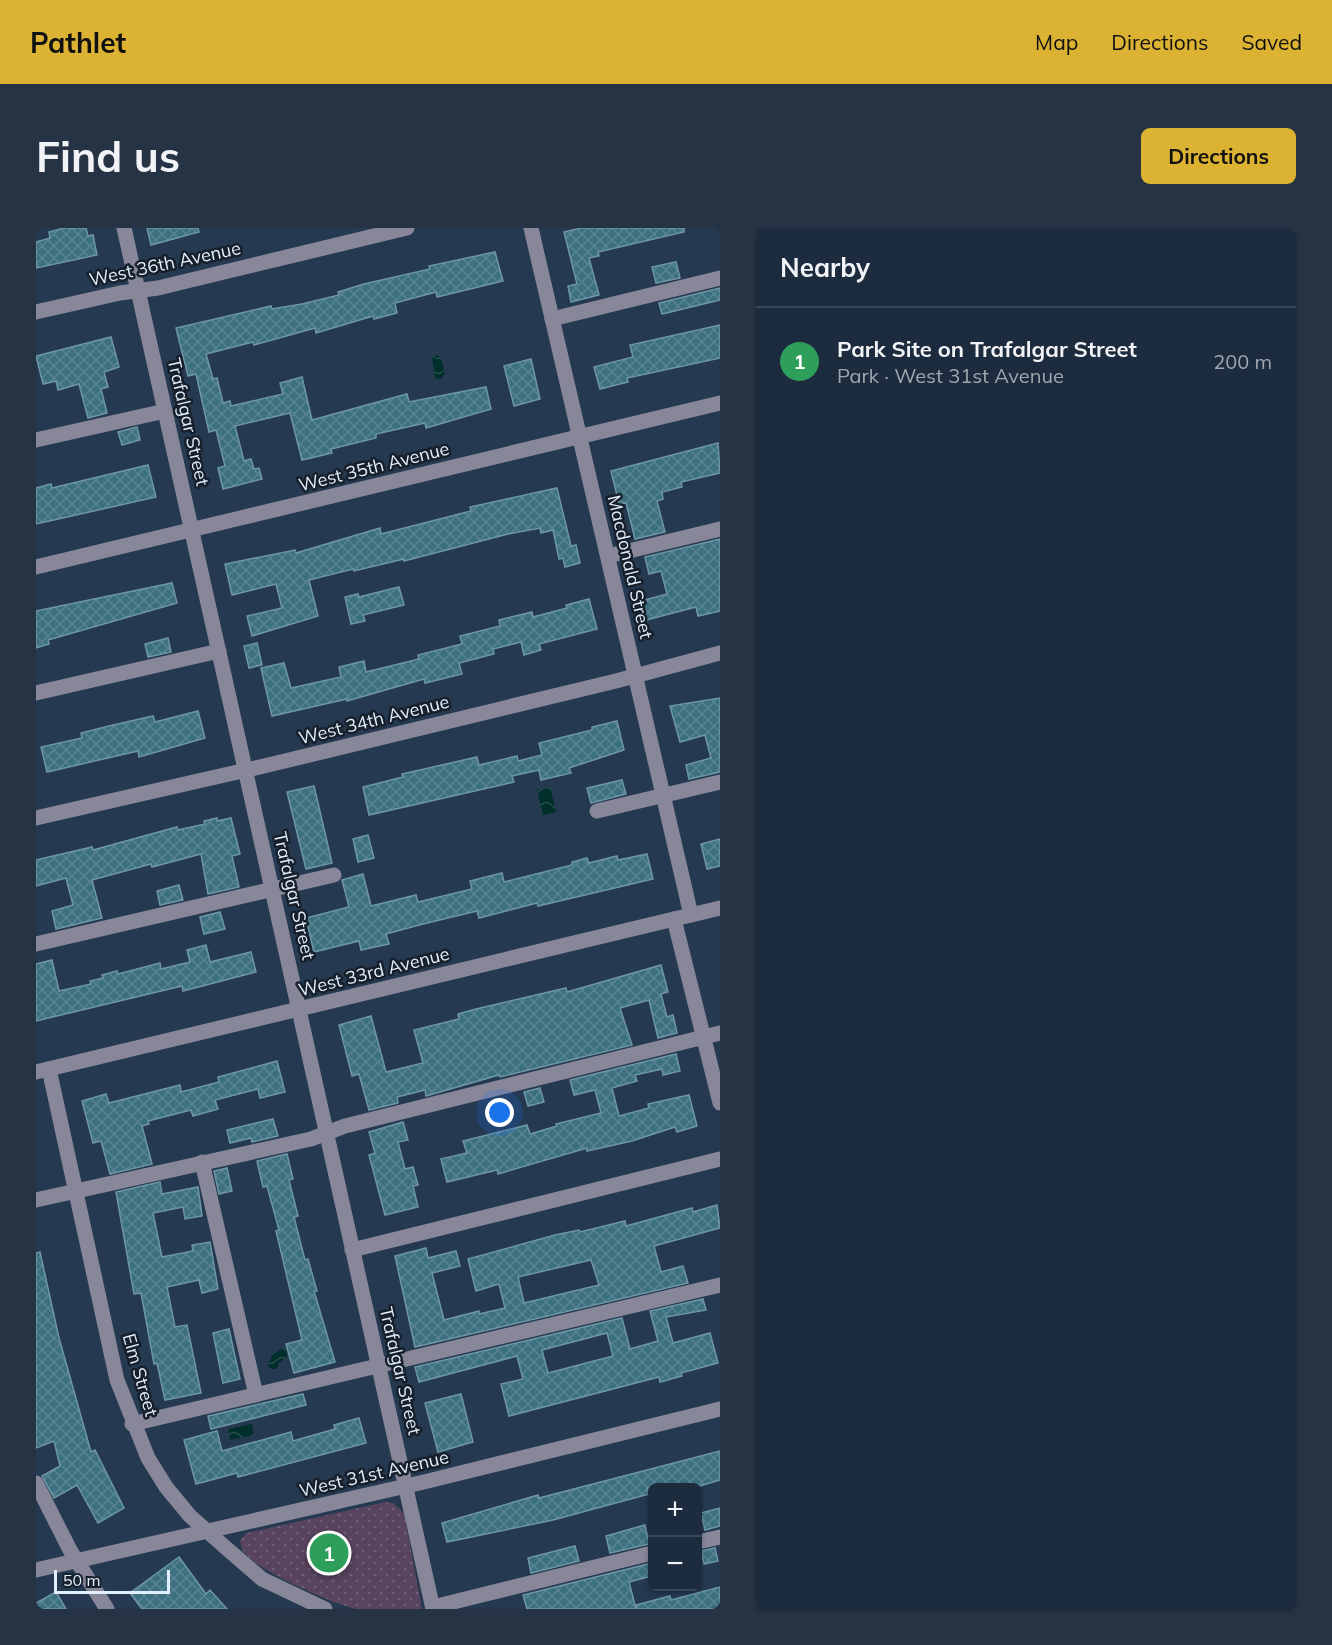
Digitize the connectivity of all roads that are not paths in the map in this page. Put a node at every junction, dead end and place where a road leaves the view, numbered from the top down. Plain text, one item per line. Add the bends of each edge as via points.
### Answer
1 (124, 228) edge
2 (407, 228) edge
3 (531, 228) edge
4 (720, 278) edge
5 (139, 291) junction
6 (36, 312) edge
7 (552, 319) junction
8 (720, 403) edge
9 (165, 411) junction
10 (580, 438) junction
11 (36, 440) edge
12 (720, 529) edge
13 (193, 531) junction
14 (608, 556) junction
15 (36, 567) edge
16 (219, 651) junction
17 (720, 653) edge
18 (635, 675) junction
19 (36, 693) edge
20 (246, 771) junction
21 (720, 782) edge
22 (664, 796) junction
23 (597, 812) dead end
24 (36, 818) edge
25 (334, 875) dead end
26 (273, 889) junction
27 (720, 908) edge
28 (691, 915) junction
29 (674, 919) junction
30 (36, 944) edge
31 (300, 1010) junction
32 (720, 1033) edge
33 (704, 1037) junction
34 (43, 1071) edge
35 (720, 1103) edge
36 (327, 1133) junction
37 (720, 1159) edge
38 (202, 1162) junction
39 (75, 1191) junction
40 (36, 1200) edge
41 (352, 1250) junction
42 (720, 1285) edge
43 (379, 1367) junction
44 (256, 1395) junction
45 (720, 1409) edge
46 (132, 1424) junction
47 (36, 1483) edge
48 (407, 1486) junction
49 (208, 1532) junction
50 (720, 1537) edge
51 (702, 1541) edge
52 (648, 1554) edge
53 (76, 1562) junction
54 (36, 1570) edge
55 (433, 1608) edge
56 (107, 1609) edge
57 (326, 1609) edge

1 - 5 street, Trafalgar Street
2 - 5 street, West 36th Avenue
3 - 7 street, Macdonald Street
4 - 7 street
5 - 6 street, West 36th Avenue
5 - 9 street, Trafalgar Street
7 - 10 street, Macdonald Street
8 - 10 street, West 35th Avenue
9 - 11 street
9 - 13 street, Trafalgar Street
10 - 13 street, West 35th Avenue
10 - 14 street, Macdonald Street
12 - 14 street
13 - 15 street, West 35th Avenue
13 - 16 street, Trafalgar Street
14 - 18 street, Macdonald Street
16 - 19 street
16 - 20 street, Trafalgar Street
17 - 18 street, West 34th Avenue
18 - 20 street, West 34th Avenue
18 - 22 street, Macdonald Street
20 - 24 street, West 34th Avenue
20 - 26 street, Trafalgar Street
21 - 22 street
22 - 23 street
22 - 28 street, Macdonald Street
25 - 26 street
26 - 30 street
26 - 31 street, Trafalgar Street
27 - 28 street, West 33rd Avenue
28 - 29 street, West 33rd Avenue
29 - 31 street, West 33rd Avenue
29 - 33 street
31 - 34 street, West 33rd Avenue
31 - 36 street, Trafalgar Street
32 - 33 street
33 - 35 street
33 - 36 street
34 - 39 street, Elm Street
36 - 38 street
36 - 41 street, Trafalgar Street
37 - 41 street
38 - 39 street
38 - 44 street
39 - 40 street
39 - 46 street, Elm Street via 117,1380
41 - 43 street, Trafalgar Street
42 - 43 street
43 - 44 street
43 - 48 street, Trafalgar Street
44 - 46 street
45 - 48 street, West 31st Avenue
46 - 49 street, Elm Street via 166,1486
47 - 53 street
48 - 49 street, West 31st Avenue
48 - 55 street, Trafalgar Street
49 - 53 street, West 31st Avenue
49 - 57 street, Elm Street via 262,1579
50 - 51 street
52 - 55 street
53 - 54 street, West 31st Avenue
53 - 56 street

